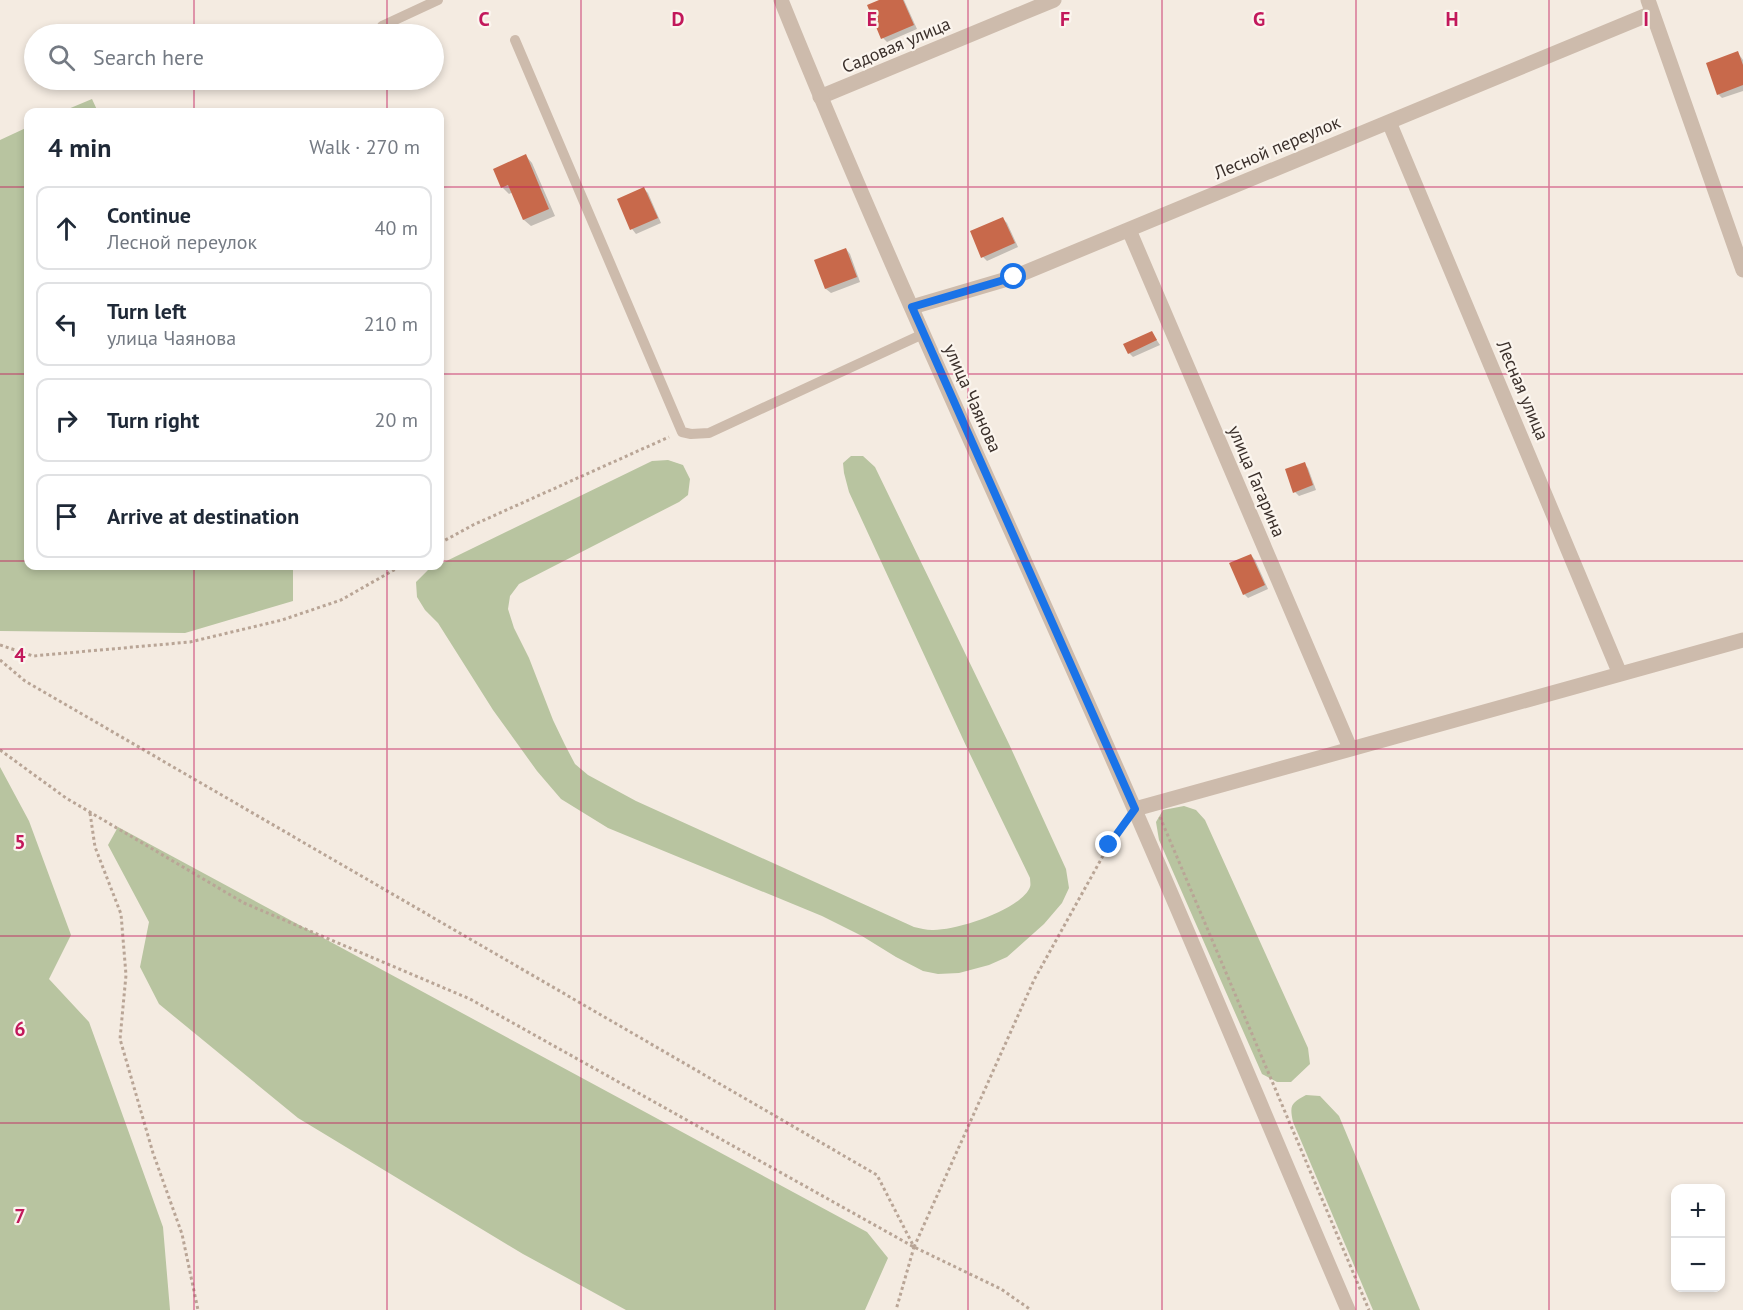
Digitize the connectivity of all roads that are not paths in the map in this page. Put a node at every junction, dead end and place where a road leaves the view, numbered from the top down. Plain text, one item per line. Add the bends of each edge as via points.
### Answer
1 (438, 0) edge
2 (781, 0) edge
3 (1054, 0) edge
4 (1650, 6) edge
5 (386, 24) edge
6 (515, 40) dead end
7 (820, 98) junction
8 (1389, 122) junction
9 (1129, 230) junction
10 (1743, 270) edge
11 (912, 307) junction
12 (924, 333) junction
13 (1743, 640) edge
14 (1620, 674) junction
15 (1350, 748) junction
16 (1135, 809) junction
17 (1348, 1310) edge

1 - 5 lane
2 - 7 street, улица Чаянова
3 - 7 street, Садовая улица
4 - 8 street, Лесной переулок
4 - 10 street
6 - 12 lane via 682,432 709,433
7 - 11 street, улица Чаянова
8 - 9 street, Лесной переулок
8 - 14 street, Лесная улица
9 - 11 street, Лесной переулок via 1014,277
9 - 15 street, улица Гагарина
11 - 12 street, улица Чаянова
12 - 16 street, улица Чаянова
13 - 14 street
14 - 15 street
15 - 16 street
16 - 17 street, улица Чаянова

